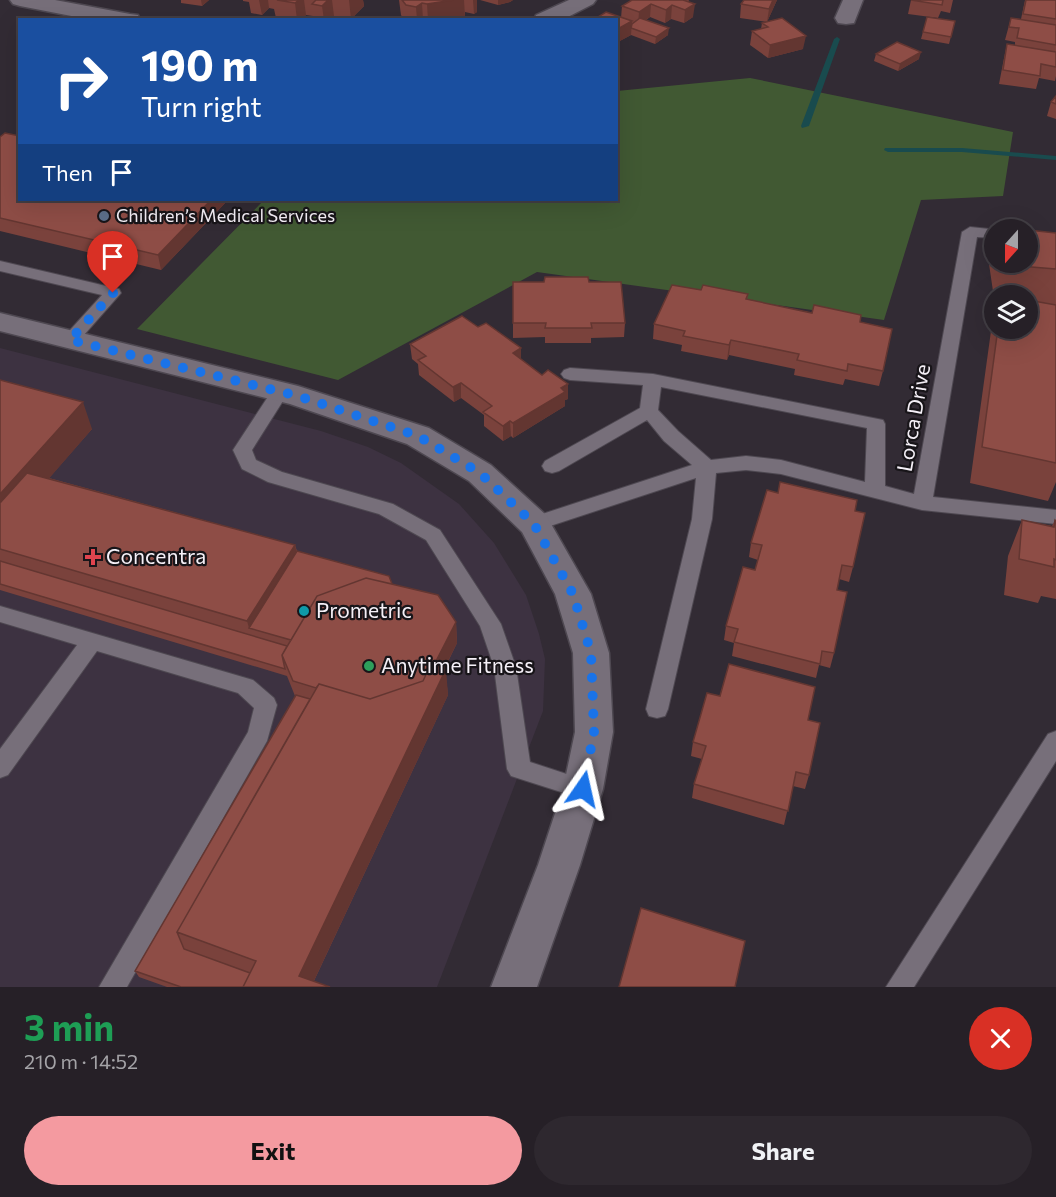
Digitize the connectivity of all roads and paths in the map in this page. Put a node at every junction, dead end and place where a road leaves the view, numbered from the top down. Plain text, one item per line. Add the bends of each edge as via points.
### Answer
1 (20, 0) edge
2 (586, 0) edge
3 (119, 18) edge
4 (548, 18) edge
5 (984, 233) edge
6 (0, 266) edge
7 (0, 322) edge
8 (70, 340) junction
9 (570, 374) dead end
10 (653, 380) junction
11 (279, 393) junction
12 (649, 411) junction
13 (552, 466) dead end
14 (707, 467) junction
15 (875, 491) junction
16 (922, 503) junction
17 (1056, 517) edge
18 (534, 524) junction
19 (0, 614) edge
20 (92, 641) junction
21 (657, 708) dead end
22 (1056, 741) edge
23 (0, 768) edge
24 (583, 789) junction
25 (112, 987) edge
26 (514, 987) edge
27 (899, 987) edge

1 - 3 street
2 - 4 street
5 - 16 lane, Lorca Drive via 970,232
6 - 8 lane via 113,293
7 - 8 street
8 - 11 street
9 - 10 lane
10 - 12 lane
10 - 15 lane via 876,424
11 - 18 street via 418,436 480,473
11 - 24 lane via 242,450 249,464 275,477 386,509 433,535 489,624 505,667 519,769
12 - 13 lane
12 - 14 lane
14 - 15 lane via 781,467
14 - 18 lane
14 - 21 lane via 702,519
15 - 16 lane
16 - 17 lane, Lorca Drive
18 - 24 street via 573,594 591,653 594,732
19 - 20 lane
20 - 23 lane
20 - 25 lane via 245,687 266,705 259,734
22 - 27 lane
24 - 26 street

